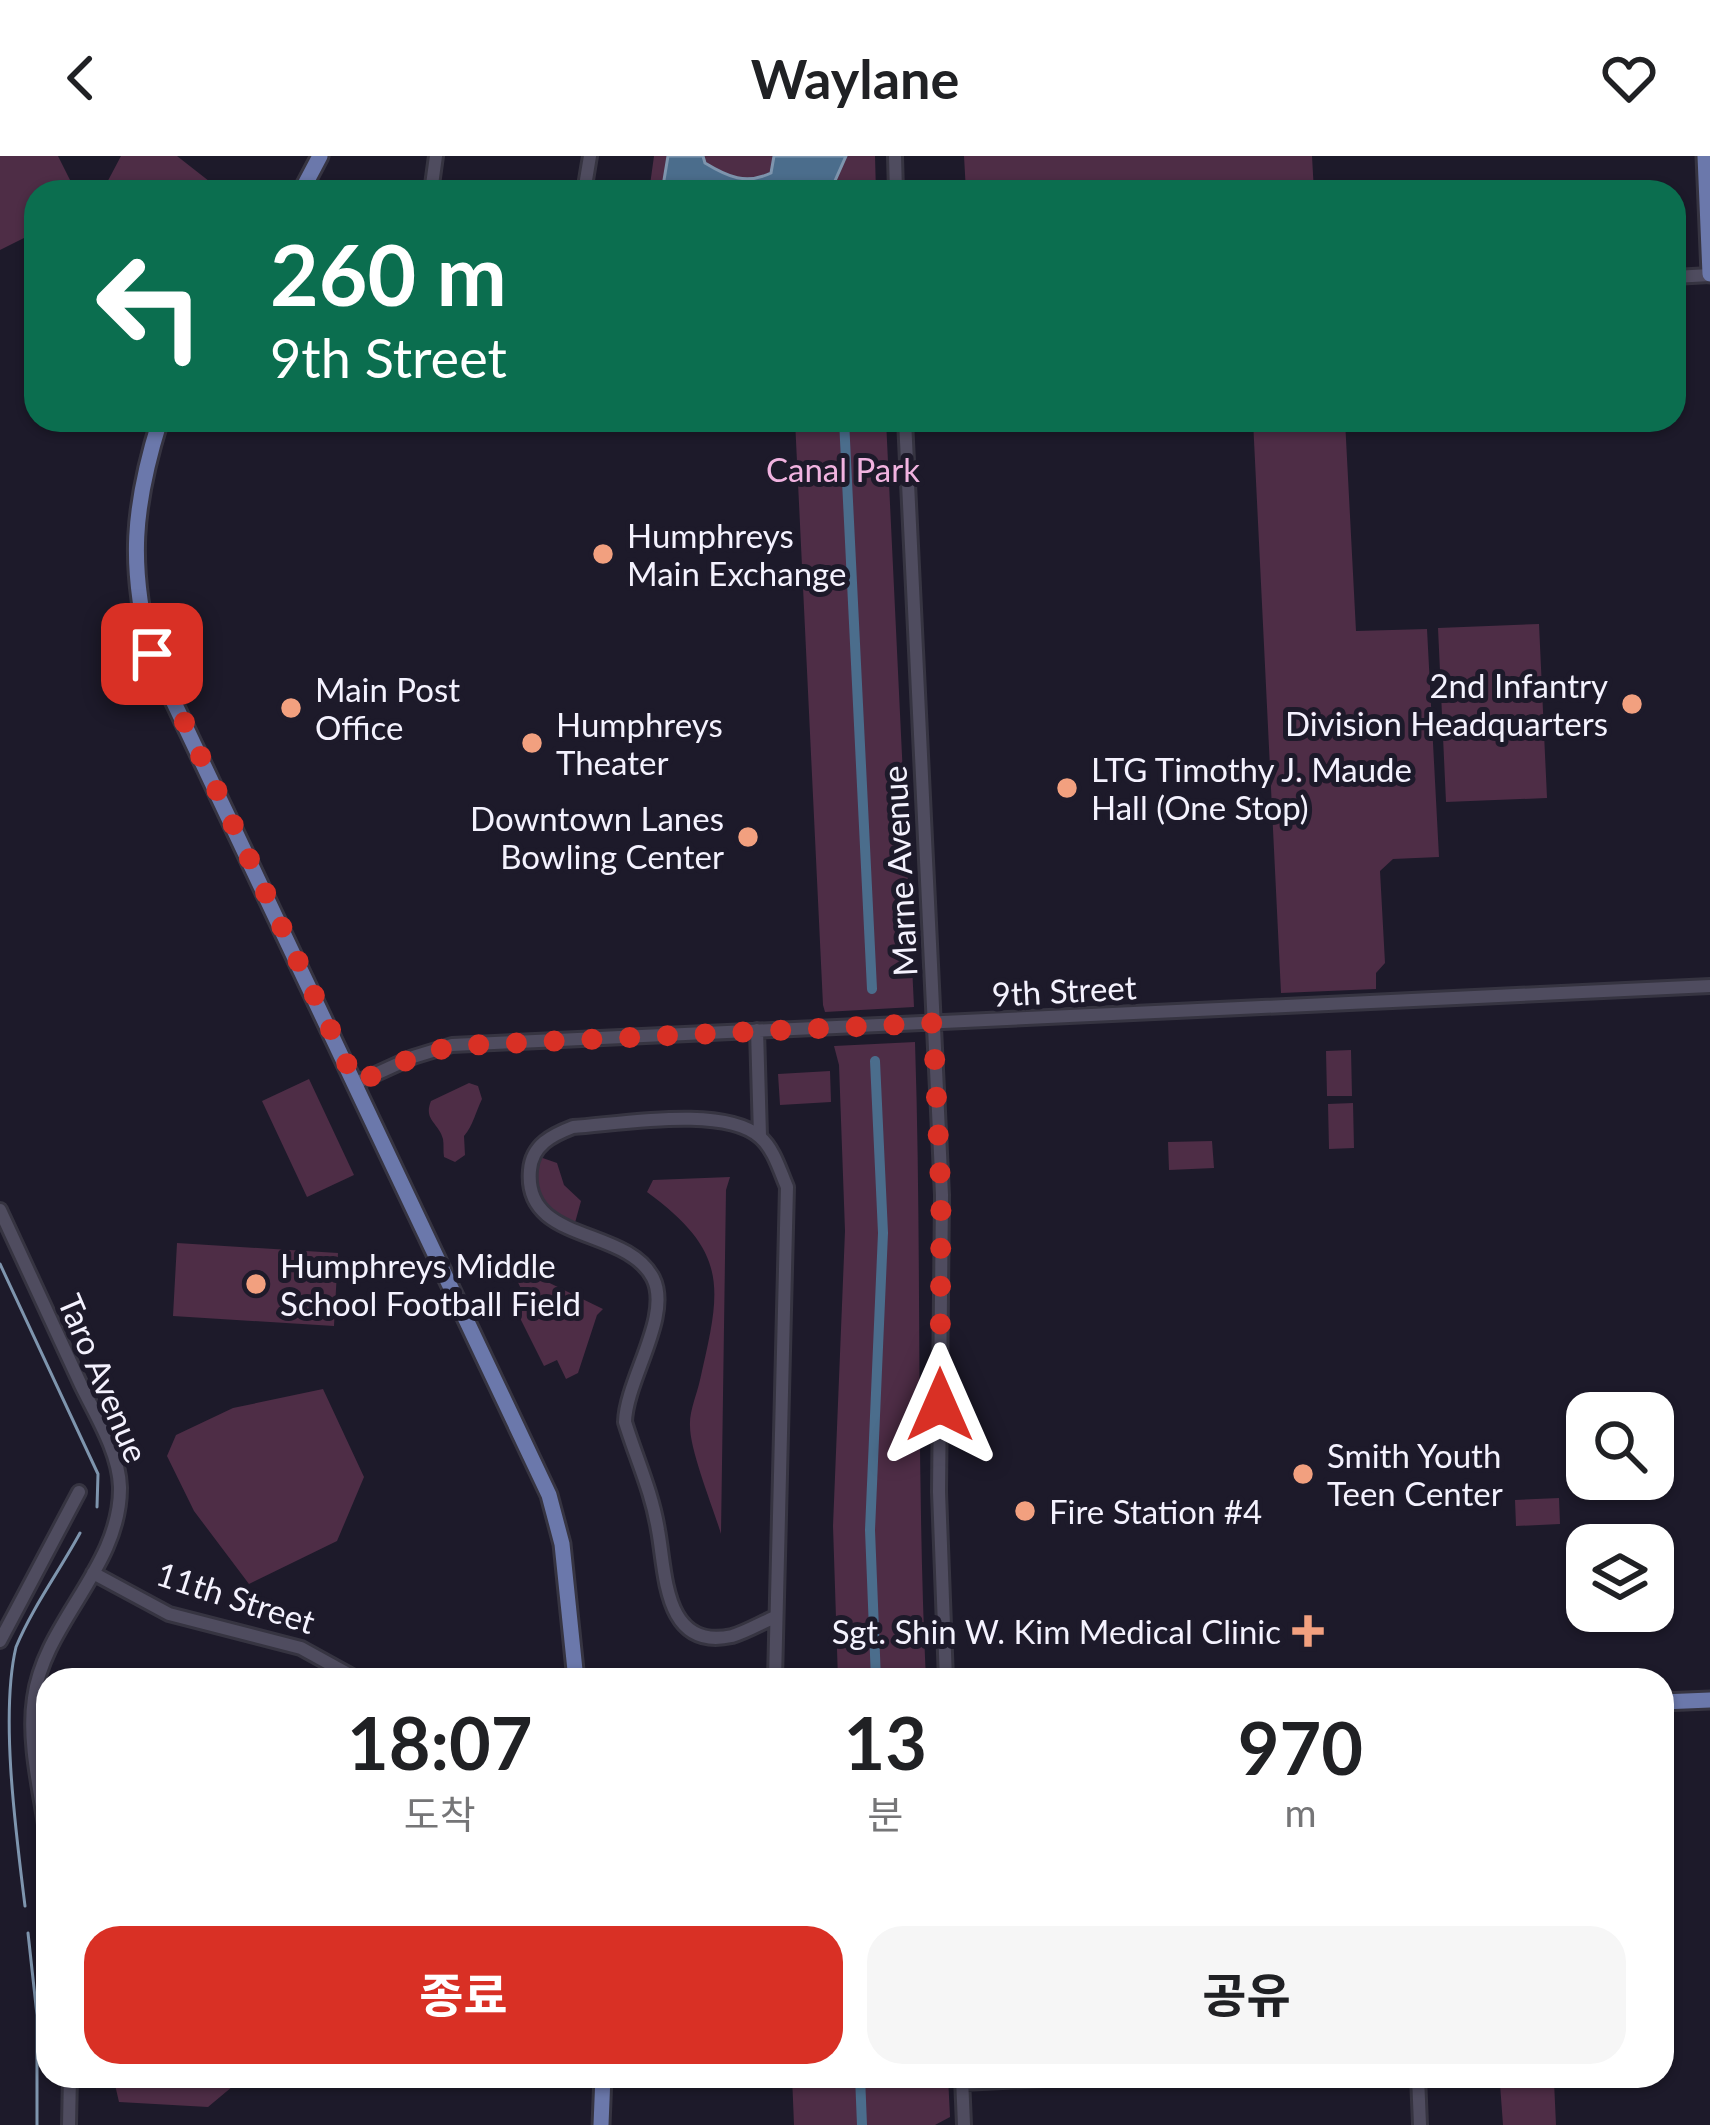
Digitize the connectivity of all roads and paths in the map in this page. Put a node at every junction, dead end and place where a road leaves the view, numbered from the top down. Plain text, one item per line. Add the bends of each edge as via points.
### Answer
1 (1705, 156) edge
2 (1710, 274) edge
3 (157, 432) edge
4 (905, 432) edge
5 (1710, 986) edge
6 (933, 1023) junction
7 (757, 1030) junction
8 (356, 1083) junction
9 (760, 1136) junction
10 (0, 1210) edge
11 (79, 1492) dead end
12 (93, 1573) junction
13 (775, 1617) junction
14 (0, 1641) edge
15 (43, 1668) edge
16 (337, 1668) edge
17 (575, 1668) edge
18 (775, 1668) edge
19 (946, 1668) edge
20 (1710, 1700) edge
21 (1674, 1702) edge
22 (70, 2088) edge
23 (603, 2088) edge
24 (962, 2088) edge
25 (1418, 2088) edge
26 (69, 2125) edge
27 (601, 2125) edge
28 (964, 2125) edge
29 (1420, 2125) edge

1 - 2 main road
3 - 8 main road via 134,547 152,654
4 - 6 street, Marne Avenue
5 - 6 street, 9th Street
6 - 7 street, 9th Street
6 - 19 street, Marne Avenue
7 - 8 street, 9th Street via 452,1046
7 - 9 street
8 - 17 main road via 549,1495
9 - 13 street via 788,1187
9 - 13 street via 703,1119 573,1127 542,1143 530,1182 544,1214 629,1252 654,1280 656,1316 626,1422 658,1528 669,1603 688,1627 708,1636 731,1636
10 - 12 street, Taro Avenue via 116,1462 116,1519
11 - 14 street
12 - 15 street, Taro Avenue
12 - 16 street, 11th Street via 170,1614 301,1648
13 - 18 street
20 - 21 main road
22 - 26 street
23 - 27 main road
24 - 28 street
25 - 29 street

